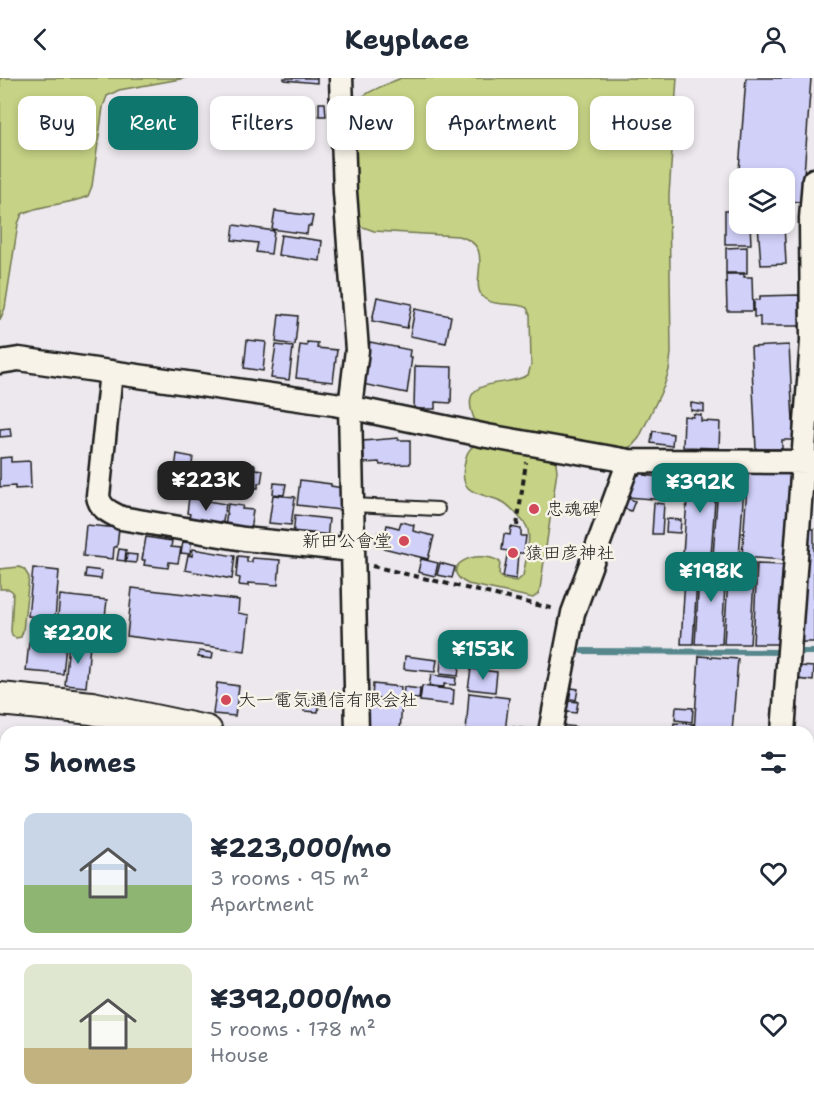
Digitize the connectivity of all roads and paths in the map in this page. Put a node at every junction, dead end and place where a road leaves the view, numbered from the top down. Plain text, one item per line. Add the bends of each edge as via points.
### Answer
1 (341, 78) edge
2 (814, 180) edge
3 (813, 218) edge
4 (0, 362) edge
5 (111, 372) junction
6 (350, 407) junction
7 (528, 443) junction
8 (629, 461) junction
9 (809, 462) edge
10 (352, 505) junction
11 (438, 510) dead end
12 (516, 526) dead end
13 (353, 557) junction
14 (573, 613) junction
15 (0, 699) edge
16 (178, 726) edge
17 (357, 726) edge
18 (551, 726) edge
19 (784, 726) edge

1 - 6 street via 357,350
2 - 3 street
3 - 9 street
4 - 5 street via 18,359
5 - 6 street
5 - 13 street via 98,496 105,510 121,518
6 - 7 street
6 - 10 street
7 - 8 street
7 - 12 path
8 - 9 street
8 - 14 street
9 - 19 street
10 - 11 lane
10 - 13 street
13 - 14 path via 360,563
13 - 17 street
14 - 18 street
15 - 16 street via 92,708

